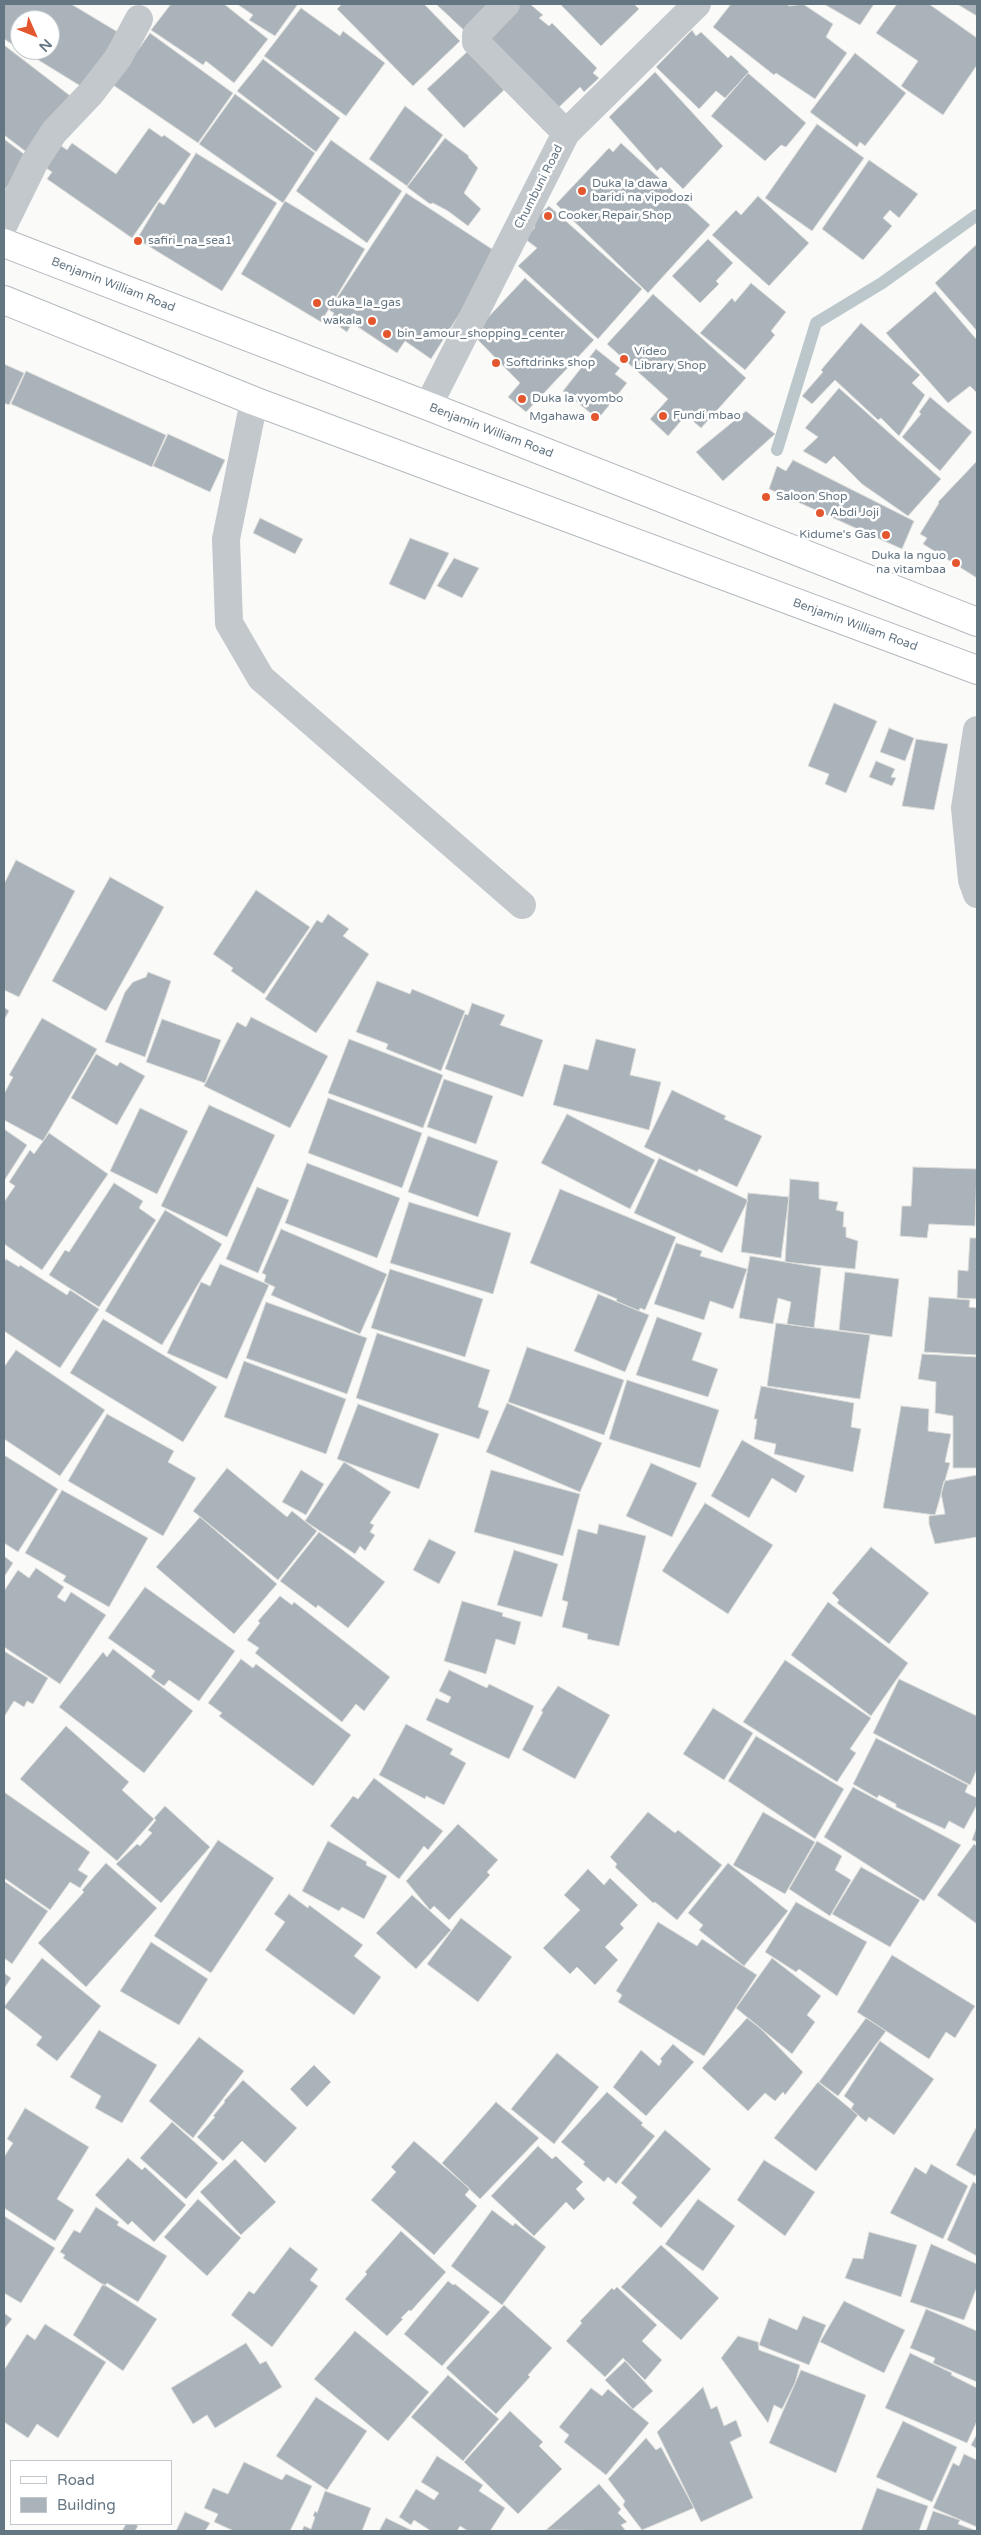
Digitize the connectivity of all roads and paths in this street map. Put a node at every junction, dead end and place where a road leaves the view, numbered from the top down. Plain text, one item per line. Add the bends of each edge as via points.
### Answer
1 (506, 4) edge
2 (698, 4) edge
3 (139, 19) dead end
4 (566, 134) junction
5 (4, 224) edge
6 (4, 243) edge
7 (4, 300) edge
8 (254, 401) junction
9 (428, 406) junction
10 (977, 622) edge
11 (977, 670) edge
12 (977, 730) edge
13 (977, 894) edge
14 (522, 905) dead end

1 - 4 street via 476,35 476,42
2 - 4 street, Chumbuni Road
3 - 5 street via 118,58 54,132 34,163
4 - 9 street, Chumbuni Road
6 - 9 main road, Benjamin William Road
7 - 8 main road, Benjamin William Road
8 - 11 main road, Benjamin William Road
8 - 14 street via 226,539 229,622 261,678
9 - 10 main road, Benjamin William Road
12 - 13 street via 965,808 972,880

